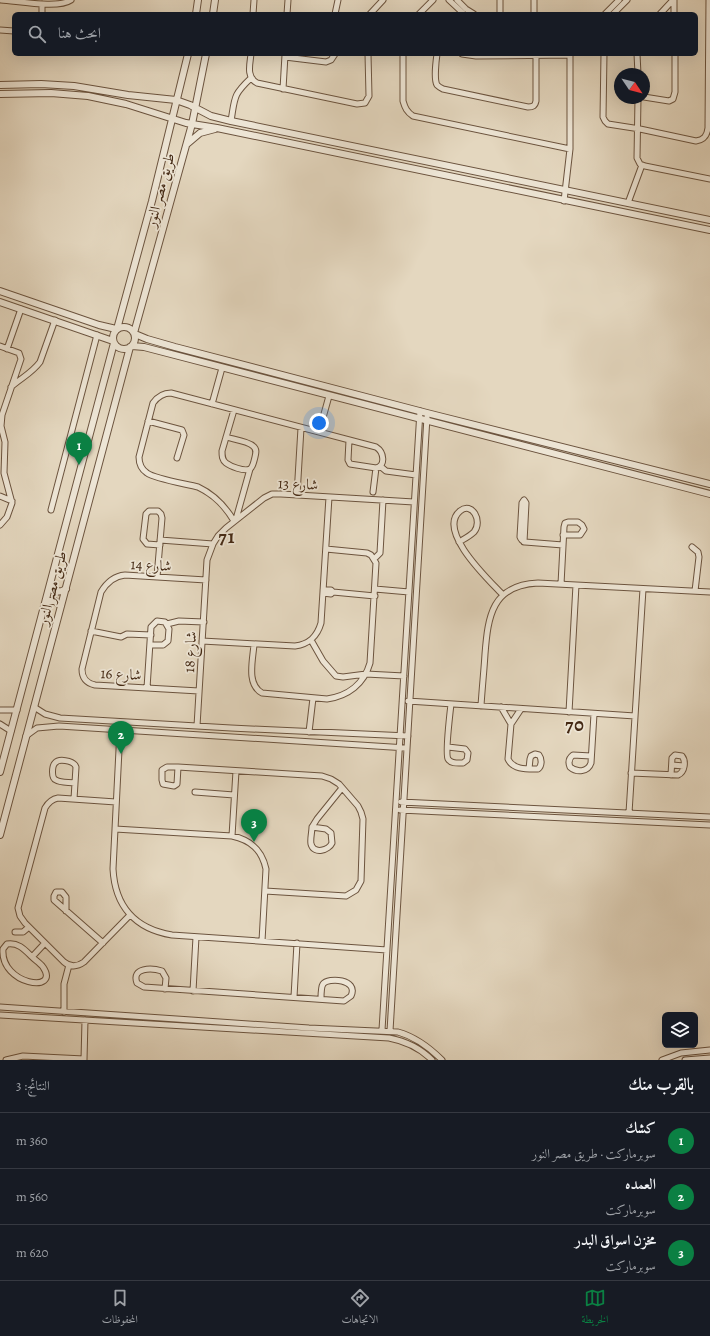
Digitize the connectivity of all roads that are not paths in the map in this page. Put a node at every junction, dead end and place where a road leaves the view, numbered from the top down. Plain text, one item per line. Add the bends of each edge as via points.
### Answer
1 (1, 0) edge
2 (71, 0) edge
3 (198, 0) edge
4 (215, 0) edge
5 (254, 0) edge
6 (288, 0) edge
7 (338, 0) edge
8 (383, 0) edge
9 (433, 0) edge
10 (449, 0) edge
11 (457, 0) edge
12 (500, 0) edge
13 (534, 0) edge
14 (619, 0) edge
15 (627, 0) edge
16 (673, 0) edge
17 (709, 0) edge
18 (42, 4) junction
19 (42, 12) edge
20 (196, 12) edge
21 (213, 12) edge
22 (253, 12) edge
23 (287, 12) edge
24 (335, 12) edge
25 (372, 12) edge
26 (421, 12) edge
27 (462, 12) edge
28 (472, 12) edge
29 (500, 12) edge
30 (534, 12) edge
31 (607, 12) edge
32 (615, 12) edge
33 (662, 12) edge
34 (674, 12) edge
35 (0, 30) edge
36 (12, 31) edge
37 (187, 56) edge
38 (206, 56) edge
39 (251, 56) edge
40 (285, 56) edge
41 (334, 56) edge
42 (368, 56) edge
43 (403, 56) edge
44 (436, 56) edge
45 (536, 56) edge
46 (570, 56) edge
47 (604, 56) edge
48 (638, 56) edge
49 (675, 56) edge
50 (638, 68) edge
51 (251, 78) junction
52 (709, 82) edge
53 (0, 85) edge
54 (282, 89) junction
55 (0, 94) edge
56 (650, 98) edge
57 (176, 100) junction
58 (638, 104) edge
59 (196, 108) junction
60 (709, 115) edge
61 (173, 118) junction
62 (231, 121) junction
63 (192, 124) junction
64 (217, 128) junction
65 (638, 129) junction
66 (185, 145) junction
67 (570, 149) junction
68 (642, 165) junction
69 (710, 179) edge
70 (551, 187) junction
71 (566, 191) junction
72 (549, 197) junction
73 (564, 201) junction
74 (628, 204) junction
75 (710, 220) edge
76 (710, 230) edge
77 (0, 291) edge
78 (0, 302) edge
79 (21, 309) junction
80 (55, 320) junction
81 (106, 327) junction
82 (116, 329) junction
83 (134, 333) junction
84 (100, 336) junction
85 (147, 339) junction
86 (113, 342) junction
87 (0, 346) edge
88 (131, 347) junction
89 (144, 348) junction
90 (7, 349) junction
91 (222, 368) junction
92 (10, 388) junction
93 (329, 396) junction
94 (212, 404) junction
95 (234, 410) junction
96 (420, 411) junction
97 (428, 413) junction
98 (420, 419) junction
99 (148, 421) junction
100 (427, 421) junction
101 (301, 428) junction
102 (319, 432) junction
103 (2, 434) edge
104 (226, 437) junction
105 (349, 440) junction
106 (177, 458) dead end
107 (378, 467) junction
108 (250, 469) junction
109 (416, 475) junction
110 (710, 484) edge
111 (710, 494) edge
112 (297, 495) junction
113 (0, 496) edge
114 (329, 497) junction
115 (373, 500) junction
116 (383, 500) junction
117 (12, 501) junction
118 (414, 502) junction
119 (51, 510) dead end
120 (235, 520) junction
121 (0, 525) edge
122 (563, 535) dead end
123 (459, 542) junction
124 (524, 542) junction
125 (160, 543) junction
126 (212, 544) junction
127 (563, 545) junction
128 (692, 547) dead end
129 (326, 549) junction
130 (374, 559) junction
131 (158, 577) junction
132 (206, 580) junction
133 (561, 584) junction
134 (576, 585) junction
135 (50, 586) junction
136 (66, 589) junction
137 (375, 589) junction
138 (643, 589) junction
139 (696, 591) junction
140 (101, 592) joint
141 (323, 592) junction
142 (409, 592) junction
143 (710, 592) edge
144 (503, 595) junction
145 (375, 596) junction
146 (45, 604) junction
147 (61, 606) junction
148 (204, 622) junction
149 (167, 624) junction
150 (92, 631) junction
151 (151, 636) junction
152 (311, 640) junction
153 (202, 642) junction
154 (254, 644) junction
155 (150, 645) junction
156 (366, 674) junction
157 (404, 676) junction
158 (147, 688) junction
159 (199, 691) junction
160 (312, 698) junction
161 (402, 700) junction
162 (410, 701) junction
163 (451, 704) junction
164 (481, 706) junction
165 (34, 707) junction
166 (501, 707) junction
167 (521, 709) junction
168 (0, 710) edge
169 (17, 710) junction
170 (569, 712) junction
171 (594, 714) junction
172 (635, 716) junction
173 (0, 724) edge
174 (162, 724) junction
175 (511, 724) junction
176 (197, 726) junction
177 (230, 728) junction
178 (120, 730) junction
179 (11, 731) junction
180 (309, 732) junction
181 (161, 733) junction
182 (26, 736) junction
183 (400, 736) junction
184 (408, 736) junction
185 (230, 737) junction
186 (399, 747) junction
187 (448, 747) junction
188 (407, 748) junction
189 (592, 756) junction
190 (672, 765) junction
191 (684, 766) junction
192 (178, 767) dead end
193 (529, 768) dead end
194 (236, 771) junction
195 (0, 772) edge
196 (631, 773) junction
197 (671, 775) junction
198 (75, 783) junction
199 (342, 788) junction
200 (195, 792) dead end
201 (234, 795) junction
202 (74, 799) junction
203 (116, 802) junction
204 (396, 802) junction
205 (403, 802) junction
206 (395, 810) junction
207 (403, 810) junction
208 (595, 811) junction
209 (629, 813) junction
210 (667, 815) junction
211 (710, 817) edge
212 (595, 819) junction
213 (667, 823) junction
214 (710, 825) edge
215 (312, 827) junction
216 (115, 829) junction
217 (0, 835) edge
218 (232, 836) junction
219 (265, 891) junction
220 (66, 911) dead end
221 (130, 915) junction
222 (29, 928) junction
223 (15, 932) dead end
224 (196, 937) junction
225 (262, 941) junction
226 (45, 943) junction
227 (103, 943) junction
228 (297, 943) junction
229 (387, 950) junction
230 (32, 957) junction
231 (69, 965) junction
232 (166, 989) junction
233 (193, 991) junction
234 (294, 998) junction
235 (321, 999) junction
236 (1, 1007) edge
237 (64, 1012) junction
238 (1, 1015) edge
239 (154, 1017) junction
240 (85, 1020) junction
241 (152, 1025) junction
242 (333, 1028) junction
243 (382, 1030) junction
244 (390, 1031) junction
245 (333, 1035) junction
246 (710, 1050) edge
247 (37, 1058) edge
248 (710, 1058) edge
249 (84, 1059) edge
250 (6, 1060) edge
251 (432, 1060) edge
252 (442, 1060) edge
253 (662, 1060) edge
254 (685, 1060) edge

1 - 18 street
2 - 18 street
3 - 20 street
4 - 21 street
5 - 22 street
6 - 23 street
7 - 24 street
8 - 25 street
9 - 26 street
10 - 27 street
11 - 28 street
12 - 29 street
13 - 30 street
14 - 31 street
15 - 32 street
16 - 33 street
16 - 34 street
17 - 52 street
18 - 19 street
35 - 36 street
37 - 57 street, طريق مصر النور
38 - 59 street, طريق مصر النور
39 - 51 street
40 - 41 street via 326,62
40 - 54 street
42 - 54 street via 369,96 365,103
43 - 67 street via 404,107 413,116
44 - 45 street via 436,79 439,87 528,107 535,105 536,101
46 - 67 street
47 - 65 street via 603,117 612,126
48 - 50 street
49 - 56 street via 673,99 670,101
51 - 54 street via 257,83
51 - 62 street via 237,91
52 - 60 street
53 - 57 street via 74,86
55 - 61 street via 51,93 88,96
57 - 59 street
57 - 61 street, طريق مصر النور
58 - 65 street
59 - 62 street via 210,116
59 - 63 street, طريق مصر النور
60 - 65 street via 705,137 696,141
61 - 63 street
61 - 82 street, طريق مصر النور
62 - 70 street
63 - 64 street
63 - 66 street, طريق مصر النور
64 - 66 street via 200,133
64 - 72 street
65 - 68 street via 637,158
66 - 83 street, طريق مصر النور
67 - 71 street
68 - 69 street
68 - 74 street
70 - 71 street
70 - 72 street
71 - 73 street
71 - 74 street
72 - 73 street
73 - 76 street
74 - 75 street
77 - 81 street
78 - 79 street
79 - 80 street
79 - 90 street
80 - 84 street
80 - 92 street via 40,362 30,374
81 - 82 street
81 - 84 street
82 - 83 street via 125,326
82 - 86 street
83 - 85 street
83 - 88 street via 135,339
84 - 86 street
84 - 119 street
85 - 89 street
85 - 96 street
86 - 88 street via 121,349
86 - 135 street, طريق مصر النور
87 - 90 street
88 - 89 street
88 - 136 street, طريق مصر النور
89 - 91 street
90 - 92 street via 19,353 21,359
91 - 93 street
91 - 94 street
92 - 103 street via 2,415
93 - 98 street
93 - 102 street
94 - 95 street
94 - 99 street via 163,394 153,403
95 - 101 street
95 - 104 street
96 - 97 street
96 - 98 street
97 - 100 street
97 - 110 street
98 - 100 street
98 - 109 street
99 - 106 street via 182,430 184,435
99 - 120 street via 139,457 143,470 150,475 198,487 222,504
100 - 111 street
100 - 162 street
101 - 102 street
101 - 112 street
102 - 105 street
103 - 117 street via 4,473
104 - 108 street via 222,451 224,461 245,470
104 - 108 street via 249,443 254,447 256,452
105 - 107 street via 379,449 383,455 382,463
105 - 107 street via 350,464
107 - 109 street via 386,471
107 - 115 street
108 - 120 street
109 - 118 street
112 - 114 street, شارع 13
112 - 120 street, شارع 13 via 268,496
113 - 117 street
114 - 115 street, شارع 13
114 - 129 street
115 - 116 street, شارع 13
116 - 118 street, شارع 13
116 - 130 street via 380,550
117 - 121 street via 8,517
118 - 142 street
120 - 126 street, شارع 13
122 - 127 street
123 - 123 street via 455,521 458,513 468,508 477,515 477,526 474,532
123 - 144 street
124 - 124 street via 526,503 524,500 520,537
124 - 127 street
125 - 125 street via 147,544 143,540 147,512 151,510 161,514
125 - 126 street
125 - 131 street
126 - 132 street, شارع 13
127 - 133 street
128 - 139 street via 698,557
129 - 130 street via 363,552
129 - 141 street
130 - 137 street via 377,566
131 - 132 street, شارع 14
131 - 140 street, شارع 14 via 119,576 108,582
132 - 148 street, شارع 18
133 - 134 street
133 - 144 street via 524,585
134 - 138 street
134 - 170 street
135 - 136 street via 59,592
135 - 146 street, طريق مصر النور
136 - 147 street, طريق مصر النور
137 - 142 street
137 - 145 street
138 - 139 street
138 - 172 street
139 - 143 street
140 - 150 street, شارع 16
141 - 145 street
141 - 152 street via 321,623 316,636
142 - 157 street
144 - 164 street via 489,621
145 - 156 street via 370,663
146 - 147 street via 48,601 55,601
146 - 169 street, طريق مصر النور
147 - 165 street, طريق مصر النور
148 - 149 street via 179,620
148 - 153 street, شارع 18
149 - 151 street via 162,621 154,623 151,627
149 - 155 street via 169,629 166,643
150 - 151 street via 121,637 128,634
150 - 158 street, شارع 16 via 82,669 85,680 95,685
151 - 155 street
152 - 154 street via 300,646
152 - 156 street via 323,661 336,676
153 - 154 street
153 - 159 street, شارع 18
154 - 160 street via 252,680 258,691
155 - 158 street
156 - 157 street
156 - 160 street via 354,688 341,696 327,699
157 - 161 street
158 - 159 street, شارع 16
159 - 176 street, شارع 18
160 - 180 street
161 - 162 street
161 - 183 street
162 - 163 street
162 - 184 street
163 - 164 street
163 - 187 street
164 - 166 street
165 - 174 street via 55,717
165 - 182 street, طريق مصر النور
166 - 167 street
166 - 175 street
167 - 170 street
167 - 175 street
168 - 169 street
169 - 179 street, طريق مصر النور
170 - 171 street
171 - 172 street
171 - 189 street
172 - 196 street
173 - 179 street
174 - 176 street
174 - 181 street
175 - 193 street via 508,759 510,764
176 - 177 street
177 - 180 street
177 - 185 street
178 - 181 street
178 - 182 street via 54,726 37,728
178 - 203 street
179 - 195 street, طريق مصر النور
180 - 183 street
181 - 185 street
182 - 217 street, طريق مصر النور
183 - 184 street
183 - 186 street
184 - 188 street
185 - 186 street
186 - 188 street
186 - 204 street
187 - 187 street via 447,756 450,761 463,763 467,760 466,749
188 - 205 street
189 - 189 street via 591,765 587,770 574,770 570,767 569,759 574,755
190 - 191 street
190 - 191 street via 675,755 684,759
190 - 197 street
191 - 197 street via 681,774
192 - 194 street
194 - 199 street via 322,776 331,779
194 - 201 street
196 - 197 street
196 - 209 street
198 - 198 street via 74,764 56,762 54,778 57,781
198 - 202 street
199 - 215 street
199 - 219 street via 358,806 363,819 361,881 356,890 346,896
200 - 201 street
201 - 218 street
202 - 203 street
202 - 222 street via 55,799 45,808 19,904 20,916
203 - 216 street
204 - 205 street
204 - 206 street
205 - 207 street
205 - 208 street
206 - 207 street
206 - 229 street
207 - 212 street
207 - 244 street
208 - 209 street
208 - 212 street
209 - 210 street
210 - 211 street
210 - 213 street
212 - 213 street
213 - 214 street
215 - 215 street via 326,829 331,833 332,843 328,848 316,850 313,847
216 - 218 street
216 - 221 street via 113,880 119,899
218 - 219 street via 248,841 261,854 266,869
219 - 225 street
220 - 227 street
221 - 224 street via 144,926 160,933
221 - 227 street
222 - 223 street via 23,932
222 - 226 street
224 - 225 street
224 - 233 street
225 - 228 street
226 - 230 street
226 - 231 street
227 - 231 street via 81,964
228 - 229 street
228 - 234 street
229 - 243 street
230 - 230 street via 23,948 13,944 8,944 3,949 4,959 12,973 25,982 38,983 43,980 45,972
231 - 237 street via 64,984
232 - 232 street via 140,986 136,980 138,973 143,970 162,971 166,978
232 - 233 street
233 - 234 street
234 - 235 street
235 - 235 street via 347,1000 352,994 352,988 346,982 328,980 322,986
236 - 237 street
236 - 238 street
237 - 239 street
238 - 240 street
239 - 241 street
239 - 242 street
240 - 241 street
240 - 249 street
241 - 245 street
242 - 243 street
242 - 245 street
243 - 244 street
244 - 252 street via 415,1038
245 - 251 street via 398,1040 414,1047
246 - 253 street via 681,1053
247 - 249 street
247 - 250 street via 15,1057
248 - 254 street

